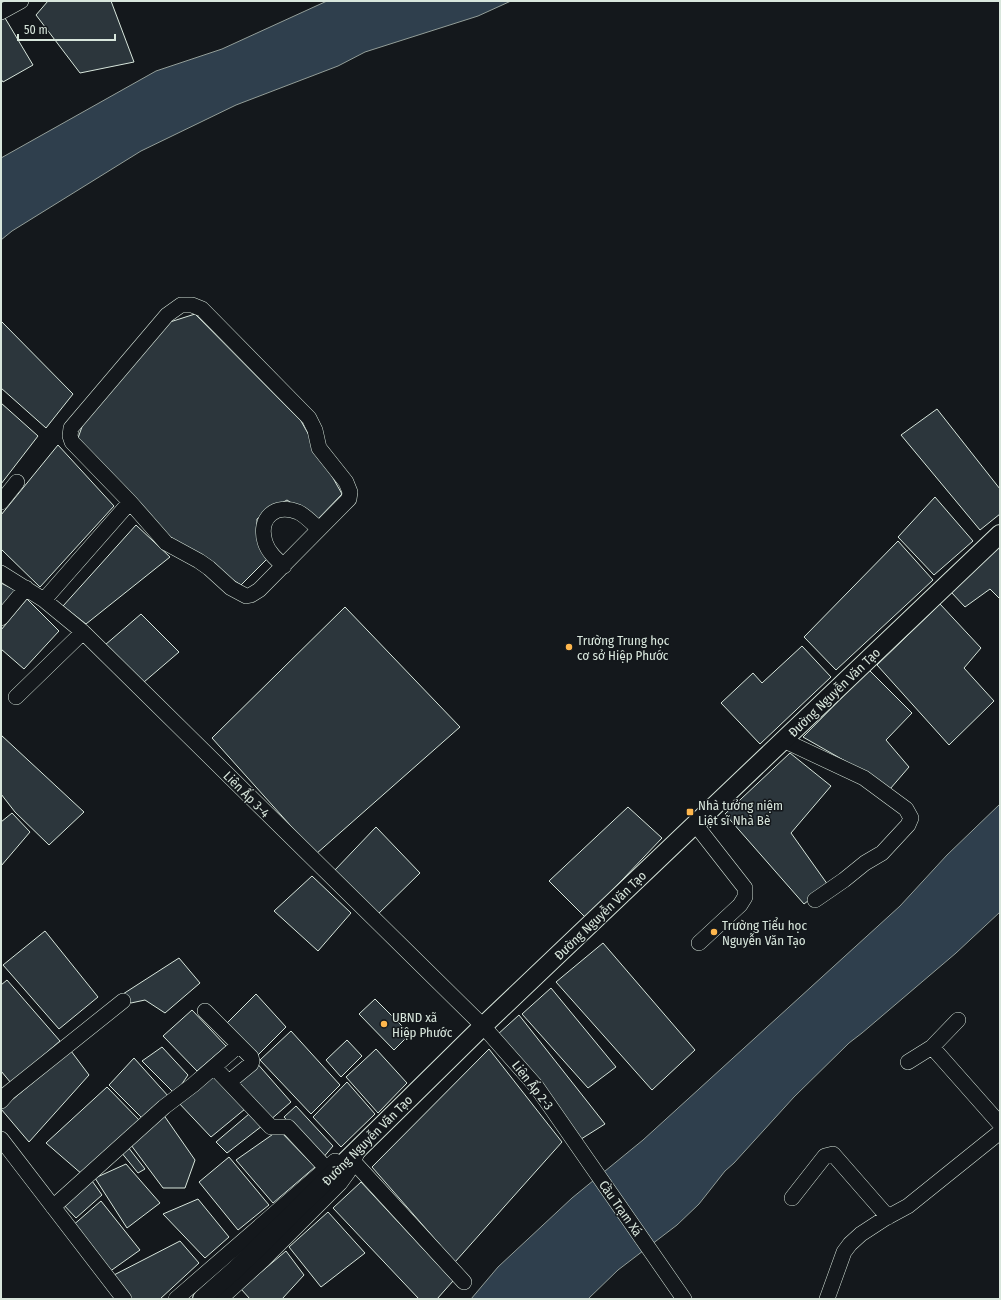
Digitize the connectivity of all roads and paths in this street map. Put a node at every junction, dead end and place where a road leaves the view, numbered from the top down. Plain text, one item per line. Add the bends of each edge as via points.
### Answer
1 (21, 1) edge
2 (1, 12) edge
3 (17, 482) dead end
4 (1, 502) edge
5 (130, 502) junction
6 (319, 530) junction
7 (1000, 534) edge
8 (284, 566) junction
9 (1, 567) edge
10 (7, 577) edge
11 (26, 588) junction
12 (44, 600) junction
13 (1, 618) edge
14 (83, 632) junction
15 (16, 698) dead end
16 (783, 740) junction
17 (695, 824) junction
18 (815, 900) dead end
19 (699, 943) dead end
20 (123, 1001) dead end
21 (205, 1010) dead end
22 (958, 1020) dead end
23 (483, 1026) junction
24 (239, 1045) junction
25 (932, 1047) junction
26 (908, 1062) dead end
27 (214, 1067) junction
28 (229, 1082) junction
29 (3, 1093) edge
30 (1000, 1124) edge
31 (1000, 1132) edge
32 (1, 1139) edge
33 (579, 1148) joint
34 (356, 1155) junction
35 (326, 1168) junction
36 (792, 1198) dead end
37 (53, 1207) junction
38 (888, 1217) junction
39 (464, 1282) dead end
40 (124, 1299) edge
41 (176, 1299) edge
42 (202, 1299) edge
43 (220, 1299) edge
44 (684, 1299) edge
45 (827, 1299) edge

1 - 2 street
3 - 4 street
5 - 6 street via 72,442 70,428 167,315 181,305 192,305 202,310 309,418 319,448 346,482 350,492 349,499
5 - 8 street via 166,543 209,568 231,588 246,596 259,590
5 - 12 street
6 - 8 street
6 - 8 street via 299,512 287,509 266,518 263,529 265,542 271,554
7 - 16 main road, Đường Nguyễn Văn Tạo
9 - 10 street, Liên Ấp 3-4
10 - 11 street, Liên Ấp 3-4
11 - 12 street, Liên Ấp 3-4
11 - 13 street
12 - 14 street, Liên Ấp 3-4
14 - 15 street
14 - 23 street, Liên Ấp 3-4
16 - 17 main road, Đường Nguyễn Văn Tạo
16 - 18 street via 864,778 906,809 910,818 908,825 882,853
17 - 19 street via 745,888 745,897 740,905
17 - 23 main road, Đường Nguyễn Văn Tạo
20 - 29 street
21 - 24 street
22 - 25 street
23 - 33 street, Liên Ấp 2-3 via 536,1086
23 - 34 main road, Đường Nguyễn Văn Tạo
24 - 27 street
24 - 28 street via 252,1061
25 - 26 street
25 - 30 street
27 - 28 street
27 - 37 street via 164,1107
28 - 35 street via 271,1127 288,1127 293,1130
31 - 38 street via 908,1206
32 - 37 street
33 - 44 street, Cầu Trạm Xá
34 - 35 street via 337,1159
34 - 39 street
34 - 42 main road, Đường Nguyễn Văn Tạo
34 - 43 street via 340,1183
35 - 41 street
36 - 38 street via 825,1156 833,1154
37 - 40 street
38 - 45 street via 861,1234 844,1252

